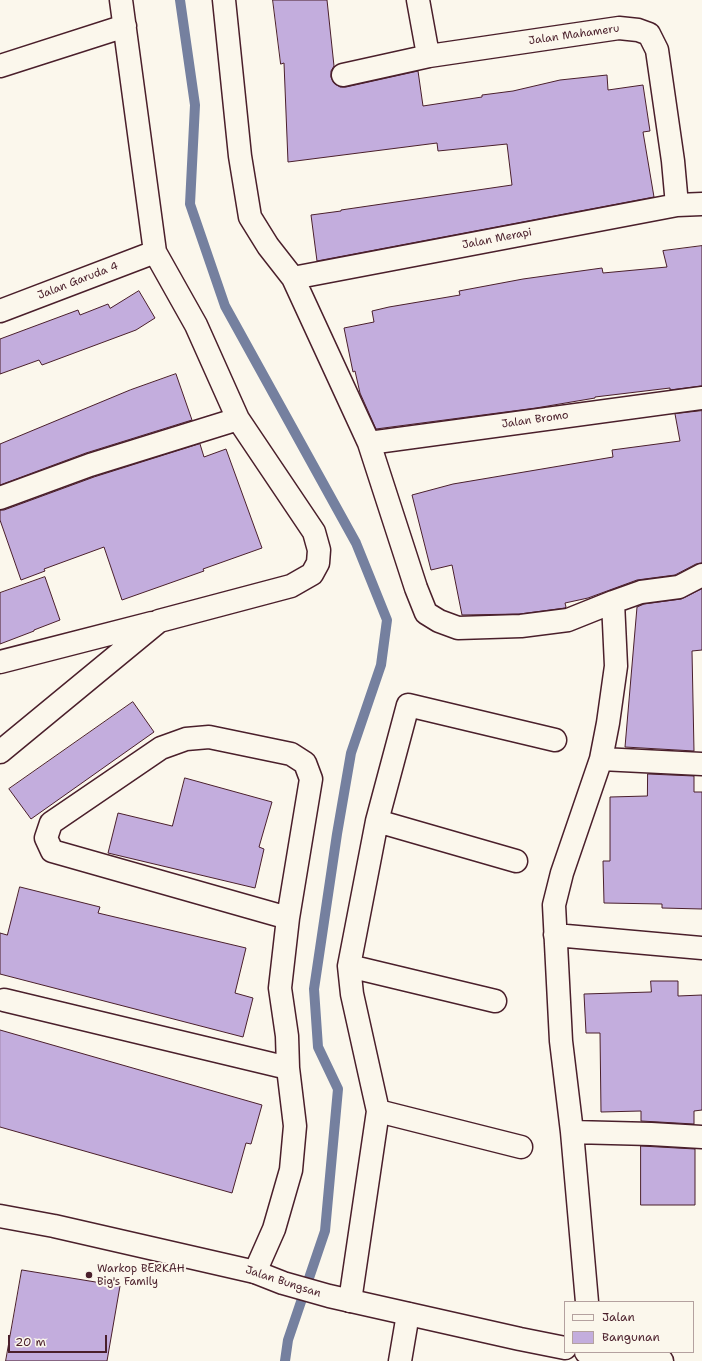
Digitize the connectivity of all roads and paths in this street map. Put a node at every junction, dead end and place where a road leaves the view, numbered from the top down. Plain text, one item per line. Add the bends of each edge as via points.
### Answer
1 (121, 0) edge
2 (224, 0) edge
3 (418, 0) edge
4 (125, 26) junction
5 (429, 56) junction
6 (0, 66) edge
7 (343, 75) dead end
8 (702, 204) edge
9 (676, 205) junction
10 (155, 252) junction
11 (293, 278) junction
12 (0, 311) edge
13 (702, 398) edge
14 (238, 419) junction
15 (369, 443) junction
16 (0, 498) edge
17 (702, 575) edge
18 (613, 602) junction
19 (159, 621) junction
20 (0, 662) edge
21 (555, 740) dead end
22 (0, 752) edge
23 (601, 759) junction
24 (702, 764) edge
25 (377, 821) junction
26 (516, 861) dead end
27 (288, 918) junction
28 (555, 935) junction
29 (702, 948) edge
30 (349, 966) junction
31 (4, 1000) dead end
32 (495, 1002) dead end
33 (288, 1068) junction
34 (378, 1111) junction
35 (572, 1132) junction
36 (702, 1137) edge
37 (521, 1147) dead end
38 (0, 1216) edge
39 (255, 1272) junction
40 (350, 1301) junction
41 (587, 1301) edge
42 (408, 1314) junction
43 (564, 1348) edge
44 (598, 1353) edge
45 (400, 1361) edge
46 (662, 1361) edge

1 - 4 street
2 - 11 street via 240,156 250,217
3 - 5 street
4 - 6 street
4 - 10 street
5 - 7 street
5 - 9 street, Jalan Mahameru via 619,28 649,34 657,50 673,161
8 - 9 street, Jalan Merapi
9 - 11 street, Jalan Merapi
10 - 12 street, Jalan Garuda 4
10 - 14 street via 196,325
11 - 15 street
13 - 15 street, Jalan Bromo
14 - 16 street via 90,465
14 - 19 street via 314,532 319,550 318,563 312,574 291,586
15 - 18 street via 426,613 458,628 521,626 568,620
17 - 18 street via 679,587 641,592
18 - 23 street via 616,666
19 - 20 street
19 - 22 street
21 - 25 street via 408,705
23 - 24 street
23 - 28 street via 562,873 554,905
25 - 26 street
25 - 30 street
27 - 27 street via 311,779 305,762 291,754 209,737 186,740 161,748 51,823 46,838 52,851
27 - 33 street via 280,988 287,1036
28 - 29 street
28 - 35 street via 562,1041
30 - 32 street
30 - 34 street via 352,994
31 - 33 street
33 - 39 street via 295,1126 291,1170 274,1229
34 - 37 street
34 - 40 street
35 - 36 street
35 - 41 street
38 - 39 street, Jalan Bungsan
39 - 40 street, Jalan Bungsan via 283,1283
40 - 42 street, Jalan Bungsan
42 - 43 street, Jalan Bungsan
42 - 45 street
44 - 46 street

